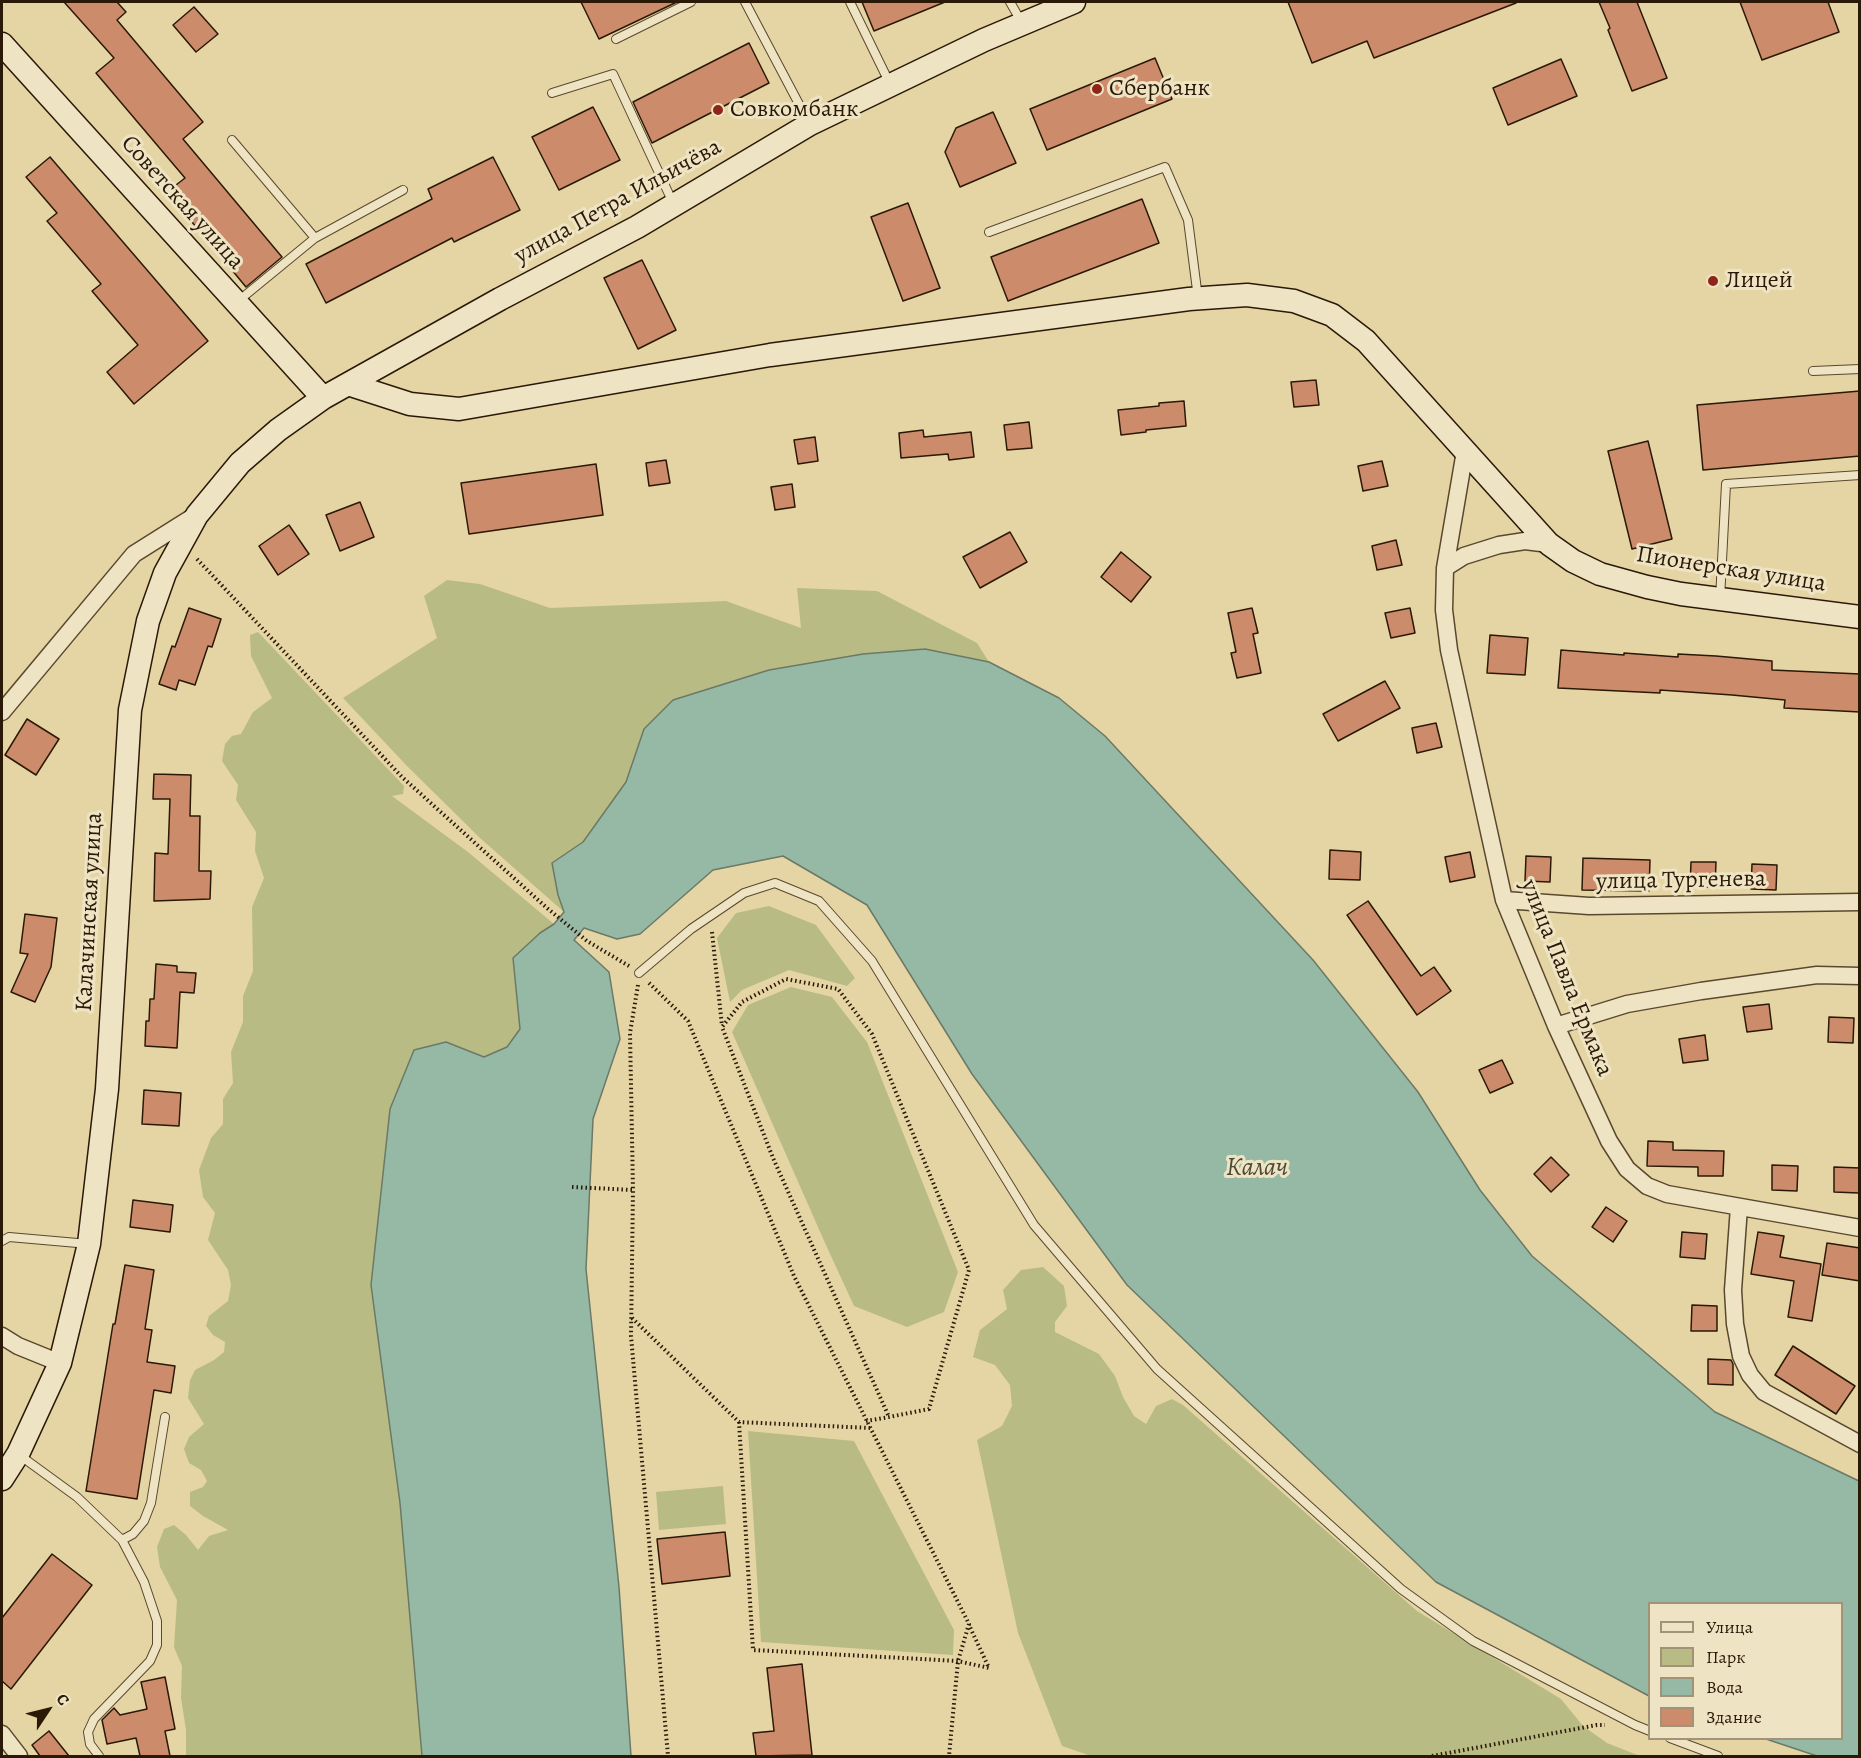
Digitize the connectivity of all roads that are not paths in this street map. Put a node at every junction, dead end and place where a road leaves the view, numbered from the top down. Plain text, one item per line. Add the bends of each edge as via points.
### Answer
1 (692, 2) edge
2 (745, 2) edge
3 (850, 2) edge
4 (1010, 2) edge
5 (1074, 2) edge
6 (1022, 24) junction
7 (616, 39) dead end
8 (2, 44) edge
9 (890, 84) junction
10 (552, 93) dead end
11 (810, 124) junction
12 (232, 140) dead end
13 (403, 190) dead end
14 (674, 205) junction
15 (989, 232) dead end
16 (315, 238) junction
17 (1198, 298) junction
18 (236, 302) junction
19 (1860, 369) edge
20 (1813, 371) dead end
21 (348, 384) junction
22 (323, 398) junction
23 (1465, 451) junction
24 (1860, 475) edge
25 (197, 515) junction
26 (1549, 544) junction
27 (1445, 568) junction
28 (1720, 599) junction
29 (1860, 617) edge
30 (2, 712) edge
31 (1504, 900) junction
32 (1860, 902) edge
33 (639, 973) road end
34 (1860, 976) edge
35 (1556, 1026) junction
36 (1739, 1207) junction
37 (1860, 1228) edge
38 (2, 1241) edge
39 (89, 1244) junction
40 (2, 1336) edge
41 (60, 1363) junction
42 (165, 1417) dead end
43 (1860, 1444) edge
44 (18, 1454) junction
45 (2, 1479) edge
46 (122, 1540) junction
47 (1648, 1730) edge
48 (2, 1734) edge
49 (1675, 1740) edge
50 (19, 1756) edge
51 (99, 1756) edge
52 (1718, 1756) edge

1 - 7 lane
2 - 11 lane
3 - 9 lane
4 - 6 lane
5 - 6 main road, улица Петра Ильичёва
6 - 9 main road, улица Петра Ильичёва
8 - 18 main road, Советская улица
9 - 11 main road, улица Петра Ильичёва
10 - 14 lane via 613,74
11 - 14 main road, улица Петра Ильичёва
12 - 16 lane
13 - 16 lane
14 - 21 main road, улица Петра Ильичёва
15 - 17 lane via 1165,167 1188,220
16 - 18 lane
17 - 21 main road, Пионерская улица via 770,355 459,409 410,404
17 - 23 main road, Пионерская улица via 1247,296 1294,301 1332,315 1366,341
18 - 22 main road, Советская улица
19 - 20 lane
21 - 22 main road, улица Петра Ильичёва
22 - 25 main road, Калачинская улица via 240,463
23 - 26 main road, Пионерская улица
23 - 27 street, улица Павла Ермака
24 - 28 lane via 1726,484
25 - 30 street via 134,554
25 - 39 main road, Калачинская улица via 165,573 148,621 130,710 107,1089
26 - 27 street via 1525,541 1499,545 1464,556
26 - 28 main road, Пионерская улица via 1600,574 1647,587
27 - 31 street, улица Павла Ермака via 1444,610 1449,650
28 - 29 main road, Пионерская улица
31 - 32 street, улица Тургенева via 1589,906
31 - 35 street, улица Павла Ермака
33 - 47 lane via 691,929 744,893 775,883 819,901 872,961 1034,1225 1157,1369 1401,1589 1473,1641
34 - 35 street via 1817,975 1701,991 1628,1004
35 - 36 street, улица Павла Ермака via 1610,1142 1627,1169 1647,1186 1667,1194
36 - 37 street, улица Павла Ермака
36 - 43 street via 1733,1290 1735,1324 1750,1376 1764,1392
38 - 39 lane via 9,1237
39 - 41 main road, Калачинская улица
40 - 41 street
41 - 44 main road, Калачинская улица
42 - 46 lane via 152,1503 144,1521
44 - 45 main road, Калачинская улица
44 - 46 lane via 78,1497
46 - 51 lane via 154,1611 157,1645 150,1661 94,1719 88,1732 90,1744
48 - 50 street
49 - 52 lane

